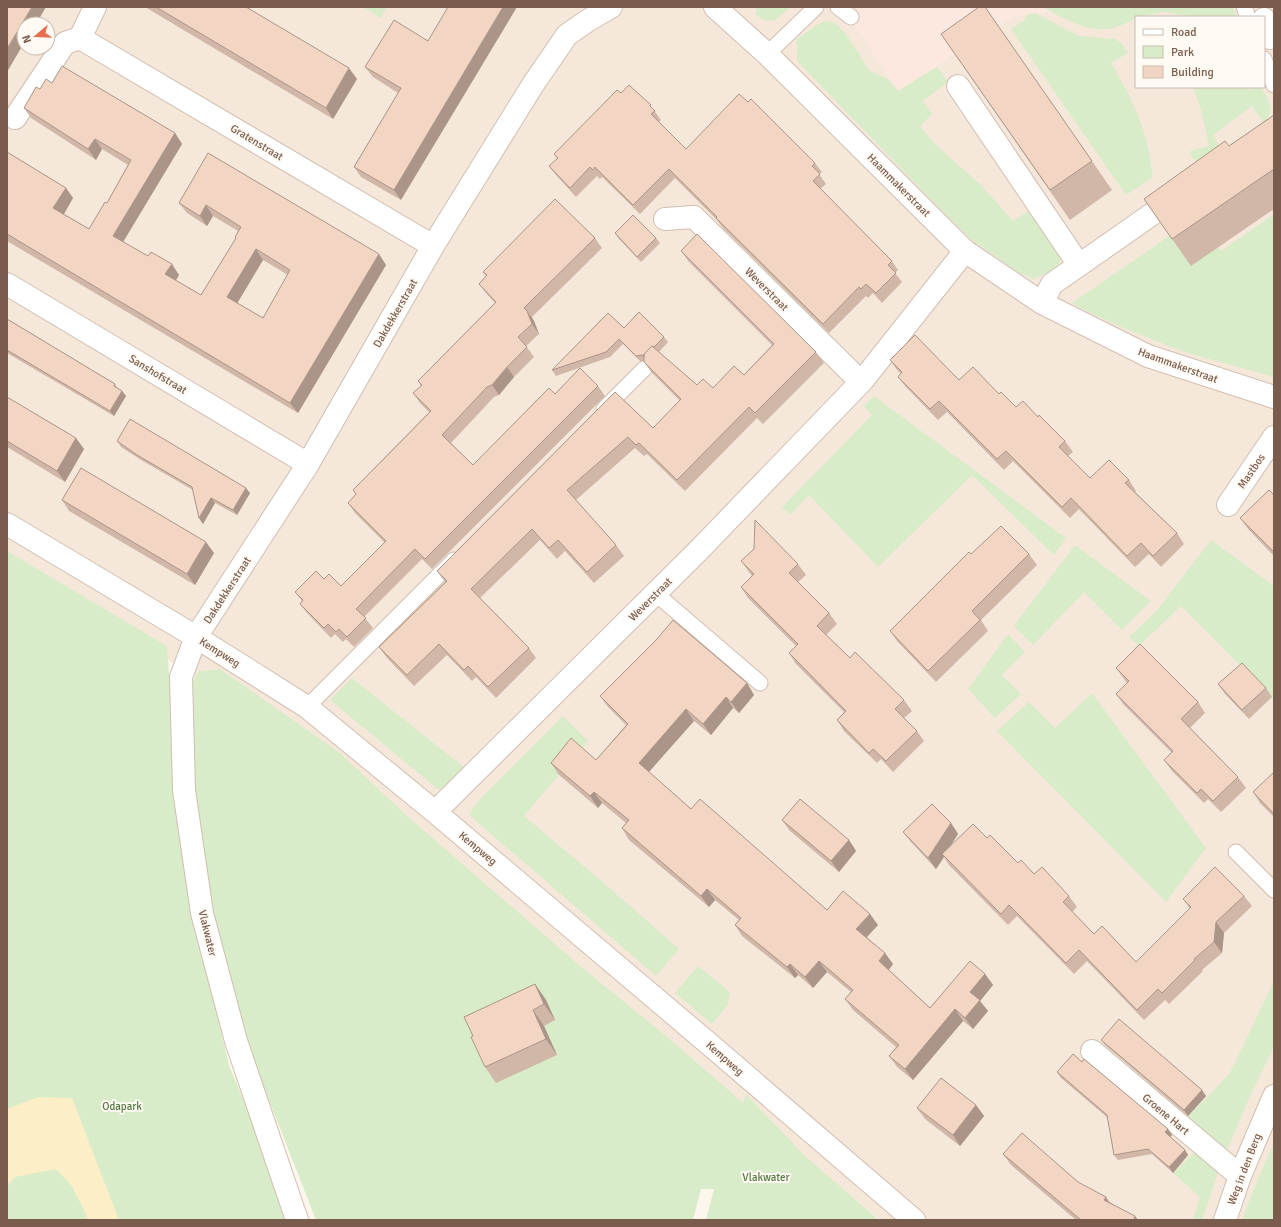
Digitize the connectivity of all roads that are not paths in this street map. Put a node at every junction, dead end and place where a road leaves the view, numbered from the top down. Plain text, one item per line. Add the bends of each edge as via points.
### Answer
1 (95, 7) edge
2 (611, 7) edge
3 (715, 7) edge
4 (816, 7) edge
5 (838, 7) edge
6 (852, 17) dead end
7 (80, 38) junction
8 (767, 54) junction
9 (1265, 62) edge
10 (1274, 85) edge
11 (958, 86) edge
12 (15, 118) dead end
13 (1196, 183) edge
14 (665, 219) dead end
15 (433, 246) junction
16 (965, 250) junction
17 (1079, 265) junction
18 (7, 284) edge
19 (1042, 303) junction
20 (644, 369) edge
21 (861, 382) junction
22 (1274, 397) edge
23 (593, 420) edge
24 (1274, 437) edge
25 (308, 464) junction
26 (1228, 505) dead end
27 (7, 524) edge
28 (464, 549) edge
29 (656, 593) junction
30 (196, 637) junction
31 (760, 683) dead end
32 (307, 707) junction
33 (436, 812) junction
34 (1236, 852) dead end
35 (1274, 890) edge
36 (1092, 1051) dead end
37 (1274, 1096) edge
38 (1240, 1176) junction
39 (297, 1220) edge
40 (914, 1220) edge
41 (1225, 1220) edge

1 - 7 street
2 - 15 street, Dakdekkerstraat via 567,35 534,83
3 - 8 street, Haammakerstraat
4 - 8 lane
5 - 6 lane
7 - 12 street via 65,43
7 - 15 street, Gratenstraat
8 - 16 street, Haammakerstraat
9 - 10 lane
11 - 17 street
13 - 17 street
14 - 21 street, Weverstraat via 694,217
15 - 25 street, Dakdekkerstraat
16 - 19 street, Haammakerstraat
16 - 21 street, Weverstraat
17 - 19 street via 1052,284
18 - 25 street, Sanshofstraat
19 - 22 street, Haammakerstraat via 1148,356
20 - 23 lane
21 - 29 street, Weverstraat
24 - 26 street, Mastbos
25 - 30 street, Dakdekkerstraat
27 - 30 street, Kempweg
28 - 32 lane
29 - 31 lane
29 - 33 street, Weverstraat
30 - 32 street, Kempweg
30 - 39 street, Vlakwater via 181,677 184,790 202,913 236,1041
32 - 33 street, Kempweg
33 - 40 street, Kempweg
34 - 35 lane
36 - 38 street, Groene Hart
37 - 38 street, Weg in den Berg
38 - 41 street, Weg in den Berg

